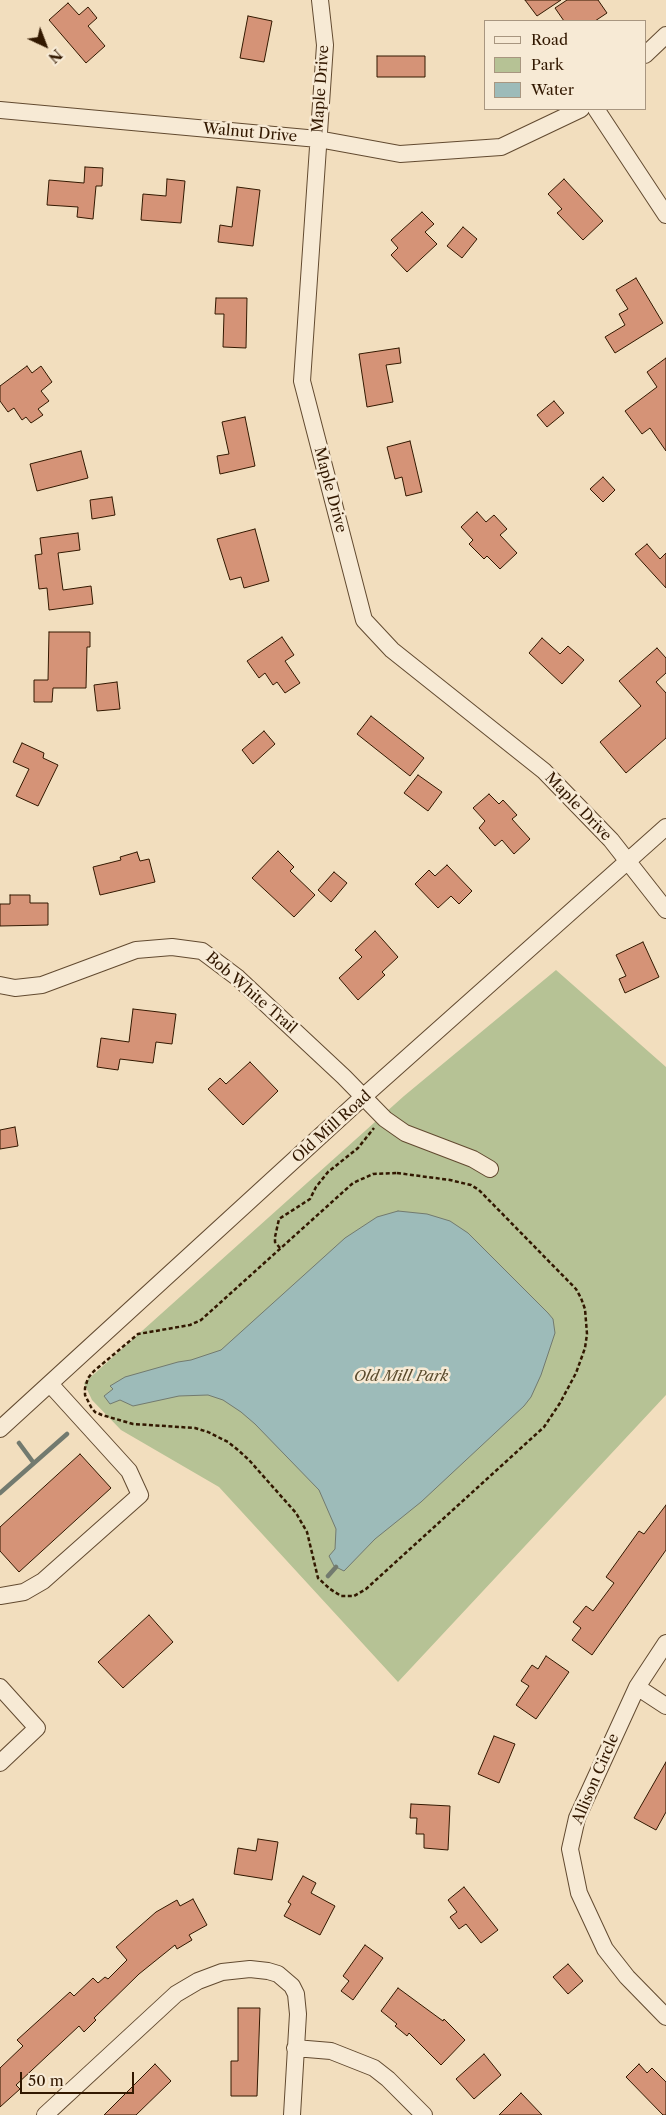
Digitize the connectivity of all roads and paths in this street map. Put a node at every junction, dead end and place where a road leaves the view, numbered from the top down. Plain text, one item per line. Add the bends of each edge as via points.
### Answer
1 (320, 0) edge
2 (666, 35) edge
3 (646, 54) edge
4 (0, 110) edge
5 (579, 110) edge
6 (597, 110) edge
7 (318, 138) junction
8 (666, 215) edge
9 (666, 827) edge
10 (628, 863) junction
11 (666, 910) edge
12 (0, 985) edge
13 (363, 1097) junction
14 (385, 1119) junction
15 (490, 1169) dead end
16 (280, 1248) junction
17 (50, 1384) junction
18 (0, 1429) edge
19 (0, 1596) edge
20 (666, 1643) edge
21 (0, 1686) edge
22 (637, 1687) junction
23 (666, 1706) edge
24 (0, 1762) edge
25 (666, 2017) edge
26 (295, 2048) junction
27 (45, 2115) edge
28 (292, 2115) edge
29 (424, 2115) edge

1 - 7 street, Maple Drive via 325,45
2 - 3 street
4 - 7 street, Walnut Drive
5 - 7 street, Walnut Drive via 501,147 400,154
6 - 8 street
7 - 10 street, Maple Drive via 302,381 364,620 392,650 544,772 611,840
9 - 10 street, Old Mill Road
10 - 11 street, Maple Drive
10 - 13 street, Old Mill Road
12 - 13 street, Bob White Trail via 15,988 42,985 136,950 172,947 202,951 238,978
13 - 14 street, Bob White Trail
13 - 17 street, Old Mill Road
14 - 15 street, Bob White Trail via 405,1133 473,1159
14 - 16 path via 328,1172 310,1199 278,1219 275,1242
16 - 16 path via 198,1322 134,1336 90,1375 85,1395 95,1412 109,1417 133,1424 195,1428 228,1442 249,1460 296,1513 307,1532 318,1578 341,1596 354,1596 366,1589 544,1427 560,1403 583,1354 587,1334 585,1309 568,1280 484,1195 471,1185 450,1180 397,1173 365,1176 349,1186
17 - 18 street, Old Mill Road
17 - 19 street via 129,1471 140,1495 44,1581 24,1592
20 - 22 street, Allison Circle
21 - 24 street via 37,1728
22 - 23 street
22 - 25 street, Allison Circle via 576,1818 570,1849 579,1893 605,1949
26 - 27 street via 298,2004 296,1994 285,1979 258,1969 222,1972 192,1984 166,2002
26 - 28 street
26 - 29 street via 331,2051 374,2068

